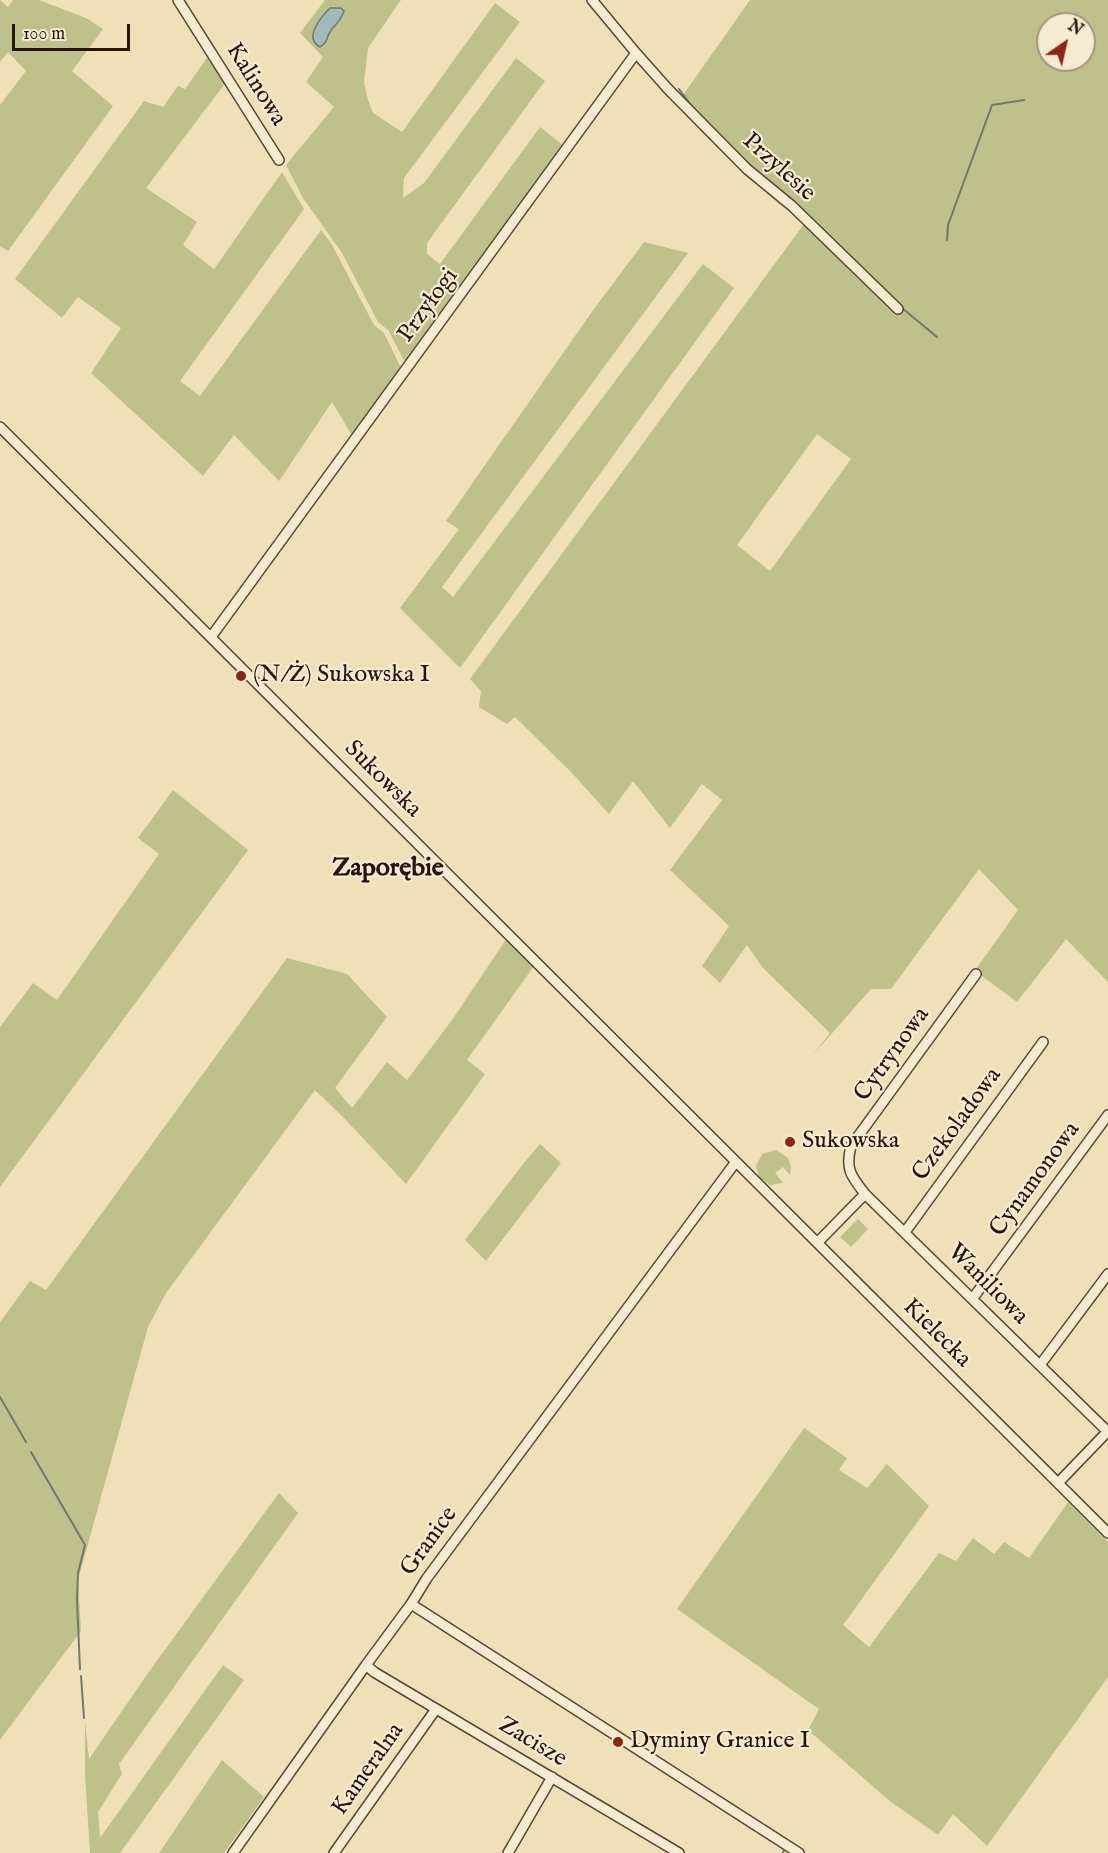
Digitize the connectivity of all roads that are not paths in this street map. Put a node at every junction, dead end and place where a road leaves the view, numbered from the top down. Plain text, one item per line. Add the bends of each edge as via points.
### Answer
1 (178, 0) edge
2 (592, 0) edge
3 (636, 53) junction
4 (279, 160) dead end
5 (898, 309) dead end
6 (0, 427) edge
7 (212, 637) junction
8 (976, 974) dead end
9 (1043, 1042) dead end
10 (1108, 1114) edge
11 (847, 1161) joint
12 (735, 1163) junction
13 (865, 1194) junction
14 (905, 1232) junction
15 (818, 1242) junction
16 (1108, 1274) edge
17 (973, 1298) junction
18 (1041, 1365) junction
19 (1108, 1432) edge
20 (1058, 1483) junction
21 (1108, 1533) edge
22 (411, 1604) junction
23 (366, 1665) junction
24 (436, 1708) junction
25 (552, 1777) junction
26 (232, 1853) edge
27 (334, 1853) edge
28 (508, 1853) edge
29 (680, 1853) edge
30 (799, 1853) edge

1 - 4 street, Kalinowa
2 - 3 street
3 - 5 street, Przylesie via 747,169 792,206
3 - 7 street, Przyłogi
6 - 7 street, Sukowska
7 - 12 street, Sukowska
8 - 11 street, Cytrynowa via 851,1146
9 - 14 street, Czekoladowa
10 - 17 street, Cynamonowa
11 - 13 street, Waniliowa via 852,1178
12 - 15 street, Kielecka
12 - 22 street, Granice
13 - 14 street, Waniliowa
13 - 15 street
14 - 17 street, Waniliowa
15 - 20 street, Kielecka
16 - 18 street
17 - 18 street, Waniliowa
18 - 19 street, Waniliowa
19 - 20 street
20 - 21 street, Kielecka
22 - 23 street
22 - 30 street, Granice
23 - 24 street, Zacisze
23 - 26 street
24 - 25 street, Zacisze
24 - 27 street, Kameralna
25 - 28 street
25 - 29 street, Zacisze

